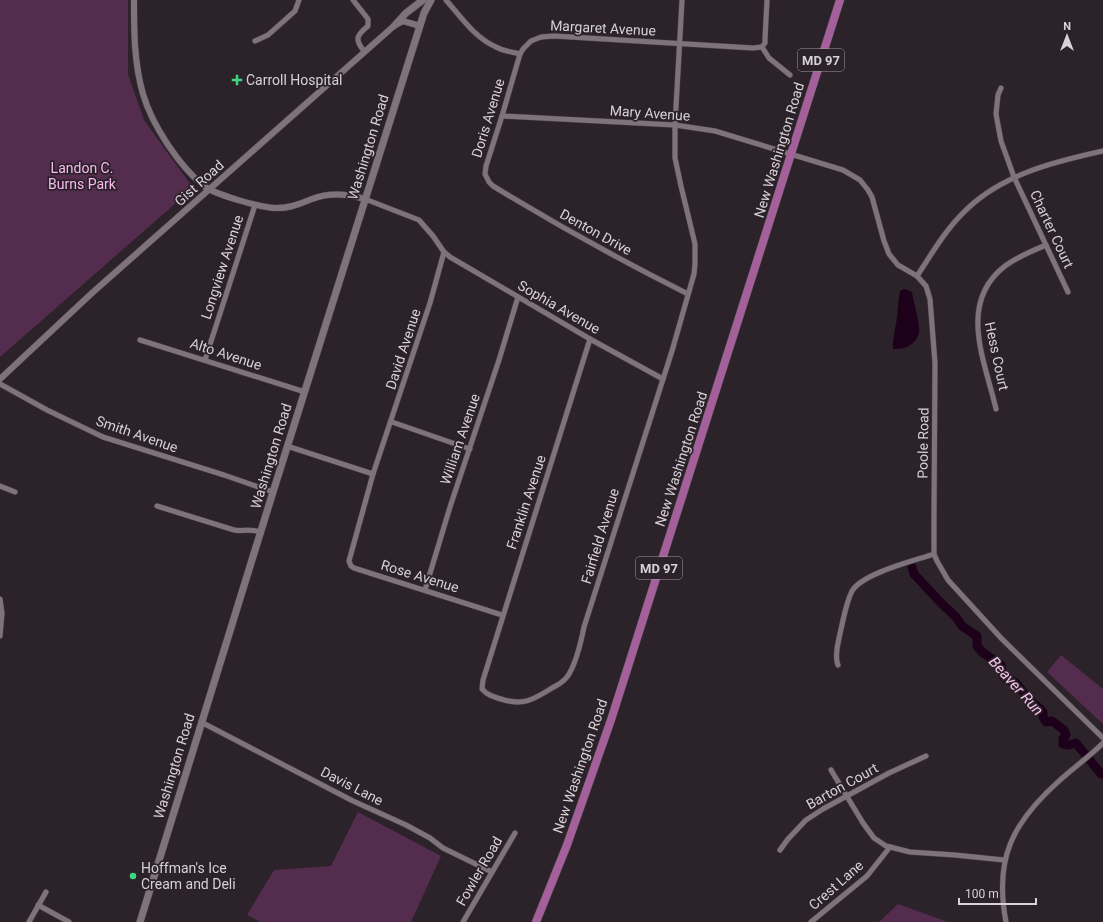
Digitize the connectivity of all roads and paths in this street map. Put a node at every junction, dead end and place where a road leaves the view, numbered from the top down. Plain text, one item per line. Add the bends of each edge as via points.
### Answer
1 (134, 0) edge
2 (299, 0) edge
3 (353, 0) edge
4 (423, 0) edge
5 (431, 0) edge
6 (446, 0) edge
7 (682, 0) edge
8 (767, 0) edge
9 (840, 0) edge
10 (395, 25) junction
11 (420, 26) junction
12 (256, 41) dead end
13 (680, 44) junction
14 (762, 47) junction
15 (364, 51) junction
16 (520, 54) junction
17 (790, 75) dead end
18 (1001, 88) dead end
19 (502, 116) junction
20 (675, 125) junction
21 (1103, 150) edge
22 (792, 154) junction
23 (1014, 177) junction
24 (493, 186) joint
25 (209, 189) junction
26 (365, 199) junction
27 (255, 205) junction
28 (1046, 245) junction
29 (444, 252) junction
30 (917, 276) junction
31 (1068, 292) dead end
32 (688, 294) junction
33 (518, 297) junction
34 (590, 339) junction
35 (140, 340) dead end
36 (205, 360) junction
37 (0, 378) edge
38 (663, 379) junction
39 (0, 384) edge
40 (304, 392) junction
41 (996, 409) dead end
42 (392, 422) junction
43 (287, 446) junction
44 (470, 448) junction
45 (374, 474) junction
46 (0, 486) edge
47 (15, 492) dead end
48 (273, 492) junction
49 (157, 506) dead end
50 (260, 532) junction
51 (352, 546) joint
52 (934, 554) junction
53 (425, 590) junction
54 (0, 599) edge
55 (502, 615) junction
56 (0, 636) edge
57 (838, 665) dead end
58 (485, 672) joint
59 (202, 722) junction
60 (1103, 738) edge
61 (1103, 743) edge
62 (926, 756) dead end
63 (831, 770) dead end
64 (847, 796) junction
65 (515, 833) dead end
66 (890, 847) junction
67 (780, 850) dead end
68 (1004, 860) junction
69 (492, 872) junction
70 (46, 892) dead end
71 (38, 905) junction
72 (29, 922) edge
73 (69, 922) edge
74 (140, 922) edge
75 (463, 922) edge
76 (536, 922) edge
77 (811, 922) edge
78 (1006, 922) edge

1 - 25 street via 134,39 143,95 161,135 174,153
2 - 12 street via 295,11 268,35
3 - 15 street via 368,19 368,26 358,37 359,45
4 - 10 main road
5 - 11 main road, Washington Road
6 - 16 street via 484,41 503,50
7 - 13 street, Fairfield Avenue
8 - 14 street via 765,43
9 - 22 main road, New Washington Road / MD 97
10 - 11 street via 403,21
10 - 15 street, Gist Road
11 - 26 main road, Washington Road
13 - 14 street, Margaret Avenue
13 - 16 street, Margaret Avenue via 546,37 531,41
13 - 20 street, Fairfield Avenue
14 - 17 street via 769,58
15 - 25 street, Gist Road
16 - 19 street, Doris Avenue
18 - 23 street, Charter Court via 996,104 997,124 1000,141
19 - 20 street, Mary Avenue
19 - 24 street, Doris Avenue via 486,166 487,180
20 - 22 street, Mary Avenue via 715,131
20 - 32 street, Fairfield Avenue via 675,158 696,253 694,274
21 - 23 street
22 - 30 street, Poole Road via 843,170 860,180 872,197 889,254 898,265
22 - 76 main road, New Washington Road / MD 97 via 611,720 567,845
23 - 28 street, Charter Court
23 - 30 street via 981,196 962,213
24 - 32 street, Denton Drive via 636,268
25 - 27 street
25 - 37 street, Gist Road
26 - 27 street via 333,194 286,208
26 - 29 street via 418,220
26 - 40 main road, Washington Road
27 - 36 street, Longview Avenue
28 - 31 street, Charter Court
28 - 41 street, Hess Court via 1002,269 990,282 981,299 977,317 978,337
29 - 33 street, Sophia Avenue
29 - 42 street, David Avenue
30 - 52 street, Poole Road via 926,286 932,321 935,396
32 - 38 street, Fairfield Avenue
33 - 34 street, Sophia Avenue
33 - 44 street, William Avenue
34 - 38 street, Sophia Avenue
34 - 55 street, Franklin Avenue
35 - 36 street, Alto Avenue
36 - 40 street, Alto Avenue
38 - 58 street, Fairfield Avenue via 570,673 562,682 541,695 517,703 485,692 482,685
39 - 48 street, Smith Avenue via 103,437
40 - 43 main road, Washington Road
42 - 44 street
42 - 45 street, David Avenue
43 - 45 street
43 - 48 main road, Washington Road
44 - 53 street, William Avenue
45 - 51 street, David Avenue
46 - 47 street
48 - 50 main road, Washington Road
49 - 50 street via 234,530 252,529
50 - 59 main road, Washington Road
51 - 53 street, Rose Avenue via 349,561 351,566
52 - 57 street via 869,577 856,586 847,604 839,638 836,659
52 - 60 street, Poole Road via 942,571 961,595
53 - 55 street, Rose Avenue
54 - 56 street
55 - 58 street, Franklin Avenue
59 - 69 street, Davis Lane via 353,801 406,825 443,848
59 - 74 main road, Washington Road
61 - 68 street via 1030,811 1017,829
62 - 64 street, Barton Court
63 - 64 street
64 - 66 street via 874,838
64 - 67 street, Barton Court via 806,820
65 - 69 street, Fowler Road
66 - 68 street via 910,852
66 - 77 street, Crest Lane via 867,876
68 - 78 street via 1002,881
69 - 75 street, Fowler Road
70 - 71 street
71 - 72 street
71 - 73 street

